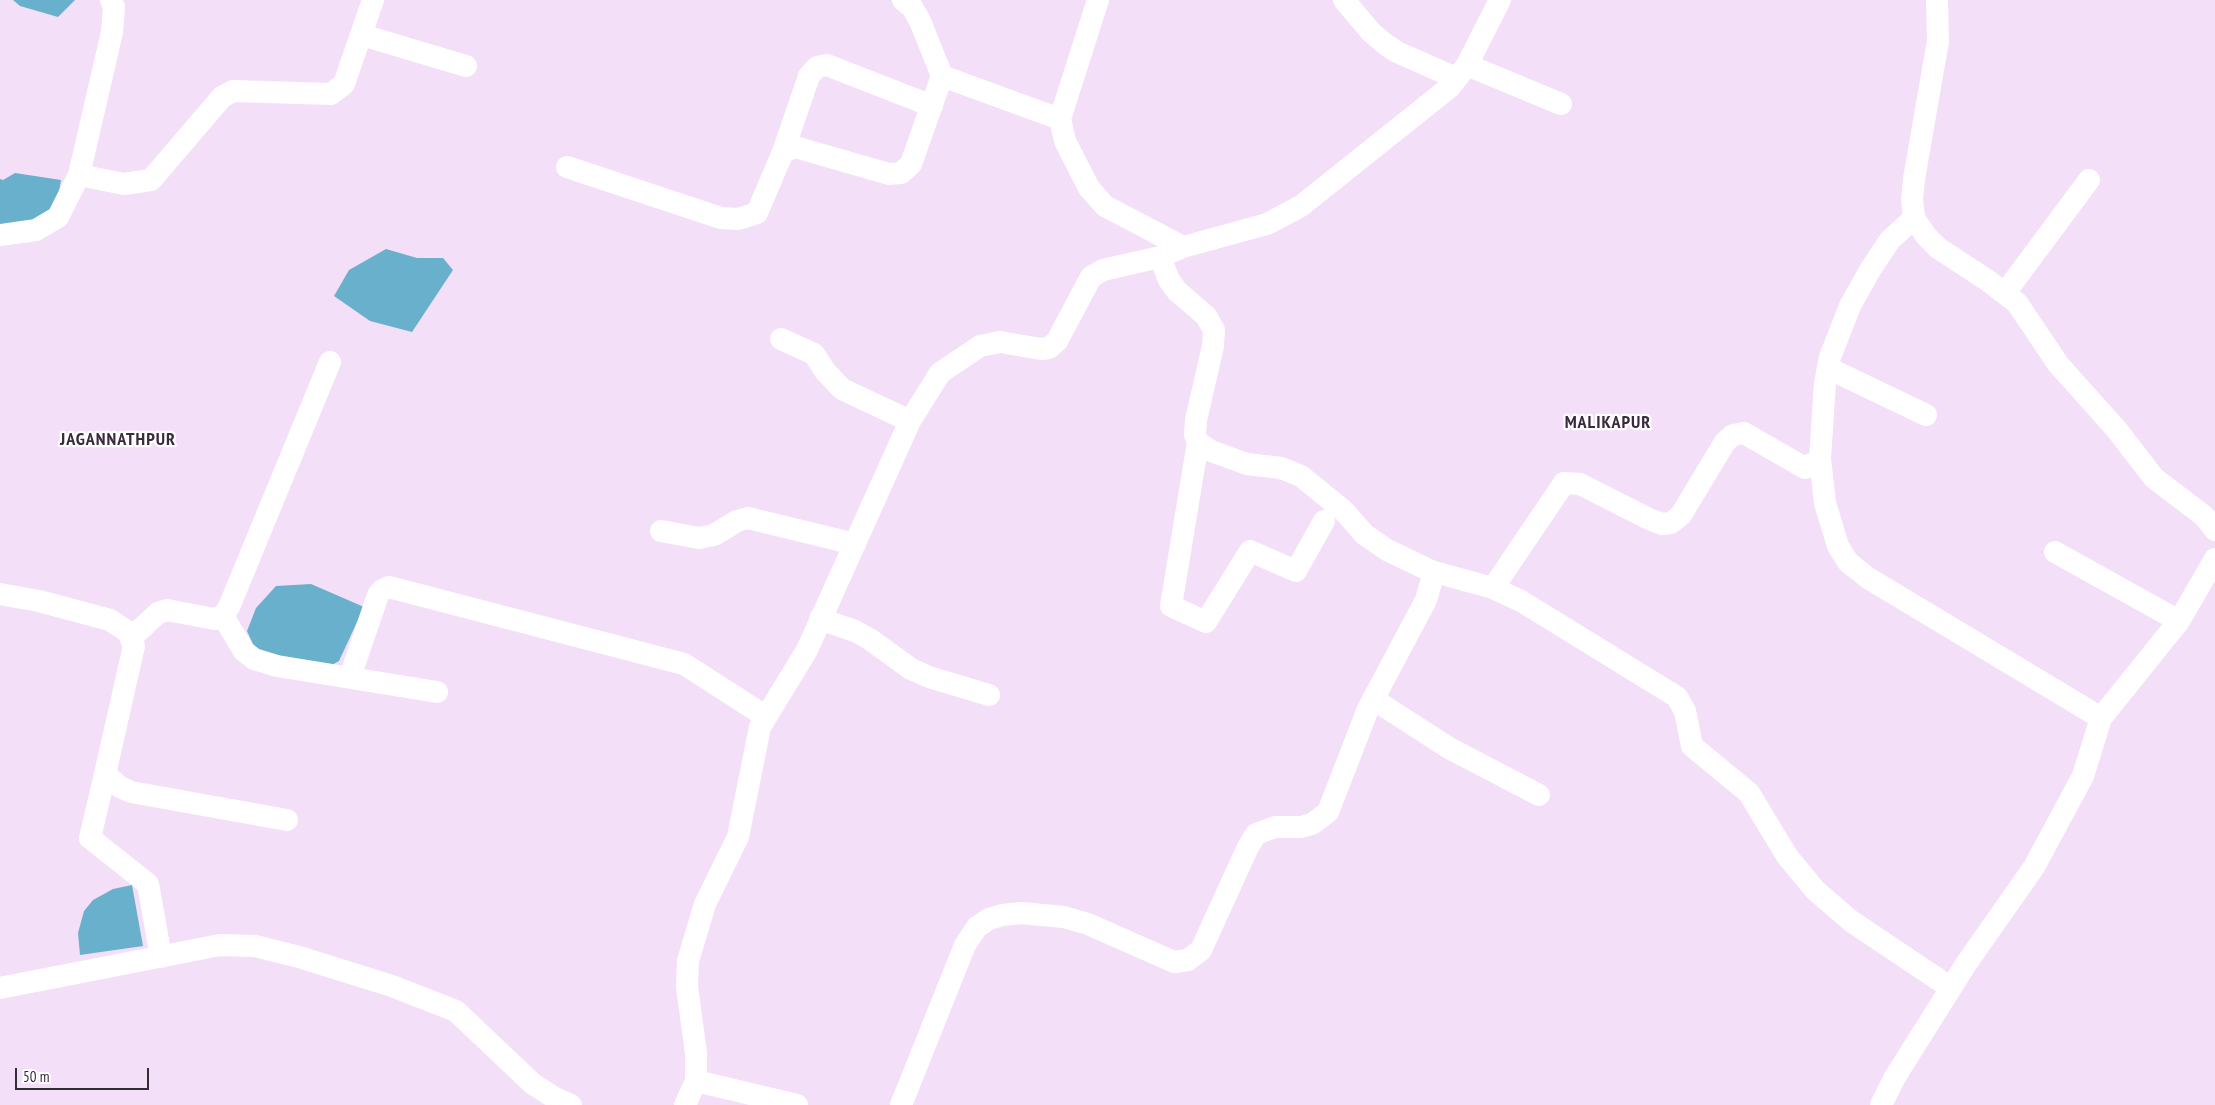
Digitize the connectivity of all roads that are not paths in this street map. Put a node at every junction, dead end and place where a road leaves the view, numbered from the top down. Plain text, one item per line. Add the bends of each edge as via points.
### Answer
1 (373, 0) edge
2 (903, 0) edge
3 (1098, 0) edge
4 (1344, 0) edge
5 (1500, 0) edge
6 (1937, 0) edge
7 (116, 2) edge
8 (362, 34) junction
9 (466, 66) dead end
10 (1462, 71) junction
11 (942, 76) junction
12 (1562, 104) dead end
13 (932, 106) junction
14 (1060, 120) junction
15 (783, 152) junction
16 (567, 166) dead end
17 (78, 175) junction
18 (2089, 180) dead end
19 (1914, 218) junction
20 (0, 235) edge
21 (1183, 247) junction
22 (1160, 257) junction
23 (2005, 293) junction
24 (781, 339) dead end
25 (330, 362) dead end
26 (1828, 368) junction
27 (1926, 415) dead end
28 (910, 420) junction
29 (1198, 442) junction
30 (1820, 459) junction
31 (1324, 521) dead end
32 (2215, 530) edge
33 (661, 531) dead end
34 (855, 544) junction
35 (2054, 552) dead end
36 (2215, 559) edge
37 (1432, 571) junction
38 (1493, 588) junction
39 (0, 594) edge
40 (223, 616) junction
41 (820, 619) junction
42 (2179, 621) junction
43 (131, 638) junction
44 (350, 677) junction
45 (437, 692) dead end
46 (990, 695) dead end
47 (1373, 699) junction
48 (765, 716) junction
49 (2101, 718) junction
50 (105, 774) junction
51 (1539, 795) dead end
52 (287, 820) dead end
53 (161, 957) junction
54 (0, 988) edge
55 (1951, 988) junction
56 (696, 1081) junction
57 (571, 1105) edge
58 (685, 1105) edge
59 (797, 1105) edge
60 (900, 1105) edge
61 (1881, 1105) edge

1 - 8 street
2 - 11 street via 920,21
3 - 14 street
4 - 10 street via 1371,32 1397,52
5 - 10 street
6 - 19 street via 1938,41 1914,179
7 - 17 street via 112,32
8 - 9 street
8 - 17 street via 344,84 331,94 233,91 222,97 151,180 124,184
10 - 12 street
10 - 21 street via 1450,87 1301,206 1267,224
11 - 13 street
11 - 14 street
13 - 15 street via 911,164 901,173 889,174 795,146
13 - 15 street via 827,65 817,66 809,76
14 - 21 street via 1065,141 1089,188 1105,206
15 - 16 street via 757,212 738,219 721,218
17 - 20 street via 58,217 36,230
18 - 23 street
19 - 23 street via 1938,248
19 - 26 street via 1890,240 1870,270 1836,337
21 - 22 street
22 - 28 street via 1096,272 1050,348 1000,342 980,346 940,373
22 - 29 street via 1169,280 1206,316 1214,330 1196,420
23 - 32 street via 2026,315 2058,364 2117,430 2154,478 2204,516
24 - 28 street via 814,354 842,388
25 - 40 street
26 - 27 street
26 - 30 street
28 - 34 street
29 - 31 street via 1171,606 1206,622 1250,551 1296,571
29 - 37 street via 1211,451 1247,464 1281,468 1301,476 1344,511 1364,534 1387,550
30 - 38 street via 1805,468 1744,433 1733,435 1725,442 1681,515 1671,523 1662,524 1580,484 1564,483
30 - 49 street via 1829,522 1848,562 1868,578
33 - 34 street via 699,538 714,535 748,518
34 - 41 street
35 - 42 street
36 - 42 street
37 - 38 street
37 - 47 street via 1426,600
38 - 55 street via 1521,601 1677,698 1685,711 1692,746 1749,793 1787,856 1815,890 1851,922
39 - 43 street via 110,620 128,632
40 - 43 street via 214,619 166,610
40 - 44 street via 244,651 254,659 277,666
41 - 46 street via 863,636 911,669
41 - 48 street via 807,650
42 - 49 street
43 - 50 street via 134,646
44 - 45 street
44 - 48 street via 378,595 389,587 684,664
47 - 51 street via 1449,748
47 - 60 street via 1328,812 1312,824 1275,827 1256,834 1201,950 1188,960 1174,962 1088,924 1064,917 1021,913 1002,915 977,927 965,945
48 - 56 street via 738,836 705,904 688,961
49 - 55 street via 2083,776 2034,867
50 - 52 street via 131,792
50 - 53 street via 90,838 148,884
53 - 54 street
53 - 57 street via 220,945 255,946 434,1000 456,1011 533,1084
55 - 61 street
56 - 58 street
56 - 59 street

